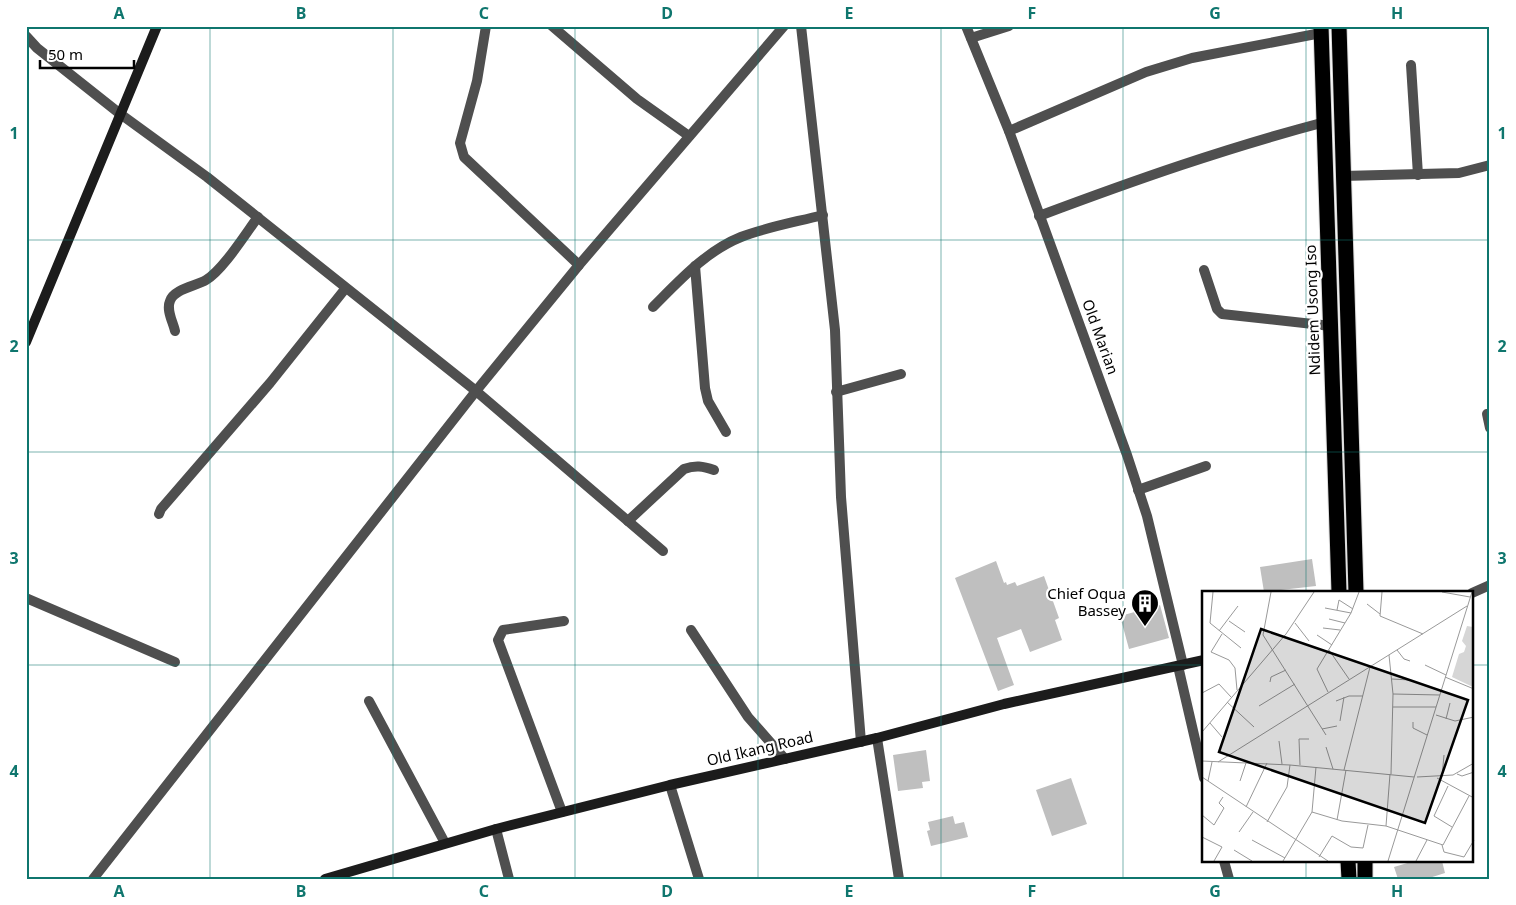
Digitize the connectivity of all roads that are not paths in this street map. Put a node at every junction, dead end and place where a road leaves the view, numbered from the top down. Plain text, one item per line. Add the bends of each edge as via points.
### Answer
1 (157, 26) edge
2 (486, 26) edge
3 (552, 26) edge
4 (784, 26) edge
5 (800, 26) edge
6 (966, 26) edge
7 (1008, 26) edge
8 (1338, 26) edge
9 (1321, 30) edge
10 (26, 36) edge
11 (971, 38) junction
12 (1411, 65) dead end
13 (119, 114) junction
14 (1325, 122) junction
15 (1009, 131) junction
16 (689, 136) junction
17 (1490, 165) edge
18 (1418, 175) junction
19 (1343, 176) junction
20 (823, 215) junction
21 (1039, 216) junction
22 (258, 217) junction
23 (579, 265) junction
24 (695, 266) junction
25 (1204, 270) dead end
26 (345, 289) junction
27 (653, 307) dead end
28 (1331, 326) junction
29 (175, 330) dead end
30 (26, 342) edge
31 (901, 374) dead end
32 (476, 391) junction
33 (836, 392) junction
34 (1487, 414) dead end
35 (1490, 428) edge
36 (726, 432) dead end
37 (1206, 466) dead end
38 (714, 470) dead end
39 (1138, 490) junction
40 (159, 514) dead end
41 (628, 521) junction
42 (664, 551) dead end
43 (1490, 585) edge
44 (1339, 591) edge
45 (1356, 591) edge
46 (1474, 592) edge
47 (26, 598) edge
48 (564, 621) dead end
49 (691, 630) dead end
50 (1202, 661) edge
51 (175, 662) dead end
52 (1181, 666) junction
53 (369, 701) dead end
54 (877, 738) junction
55 (861, 742) junction
56 (785, 759) junction
57 (1202, 768) edge
58 (670, 785) junction
59 (562, 812) junction
60 (496, 828) junction
61 (445, 844) junction
62 (1224, 862) edge
63 (1348, 862) edge
64 (1365, 862) edge
65 (340, 876) edge
66 (93, 879) edge
67 (325, 879) edge
68 (509, 879) edge
69 (699, 879) edge
70 (899, 879) edge
71 (1229, 879) edge
72 (1349, 879) edge
73 (1365, 879) edge

1 - 13 street
2 - 23 street via 477,81 460,143 461,152
3 - 16 street via 637,99
4 - 16 street
5 - 20 street
6 - 11 street, Old Marian
7 - 11 street
8 - 19 highway
9 - 14 highway, Ndidem Usong Iso
9 - 15 street via 1155,69
10 - 13 street
11 - 15 street, Old Marian
12 - 18 street
13 - 22 street
13 - 30 street
14 - 21 street via 1246,142 1160,170
14 - 28 highway, Ndidem Usong Iso
15 - 21 street, Old Marian
16 - 23 street
17 - 18 street via 1459,174
18 - 19 street
19 - 45 highway
20 - 24 street via 740,238
20 - 33 street via 835,330
21 - 39 street, Old Marian
22 - 26 street
22 - 29 street via 214,274 170,299 168,308
23 - 32 street
24 - 27 street
24 - 36 street via 705,388 708,401
25 - 28 street via 1217,309 1222,314
26 - 32 street
26 - 40 street
28 - 44 highway, Ndidem Usong Iso
31 - 33 street
32 - 41 street
32 - 66 street
33 - 55 street
34 - 35 street
37 - 39 street
38 - 41 street via 704,466 684,469
39 - 52 street, Old Marian
41 - 42 street
43 - 46 street
47 - 51 street
48 - 59 street via 503,630 498,640
49 - 56 street via 748,717
50 - 52 street, Old Ikang Road
52 - 54 street, Old Ikang Road via 1004,704
52 - 57 street, Old Marian
53 - 61 street
54 - 55 street, Old Ikang Road
54 - 70 street
55 - 56 street, Old Ikang Road
56 - 58 street, Old Ikang Road
58 - 59 street, Old Ikang Road
58 - 69 street
59 - 60 street, Old Ikang Road
60 - 61 street, Old Ikang Road
60 - 68 street
61 - 65 street, Old Ikang Road
62 - 71 street
63 - 72 highway
64 - 73 highway
65 - 67 street, Old Ikang Road

